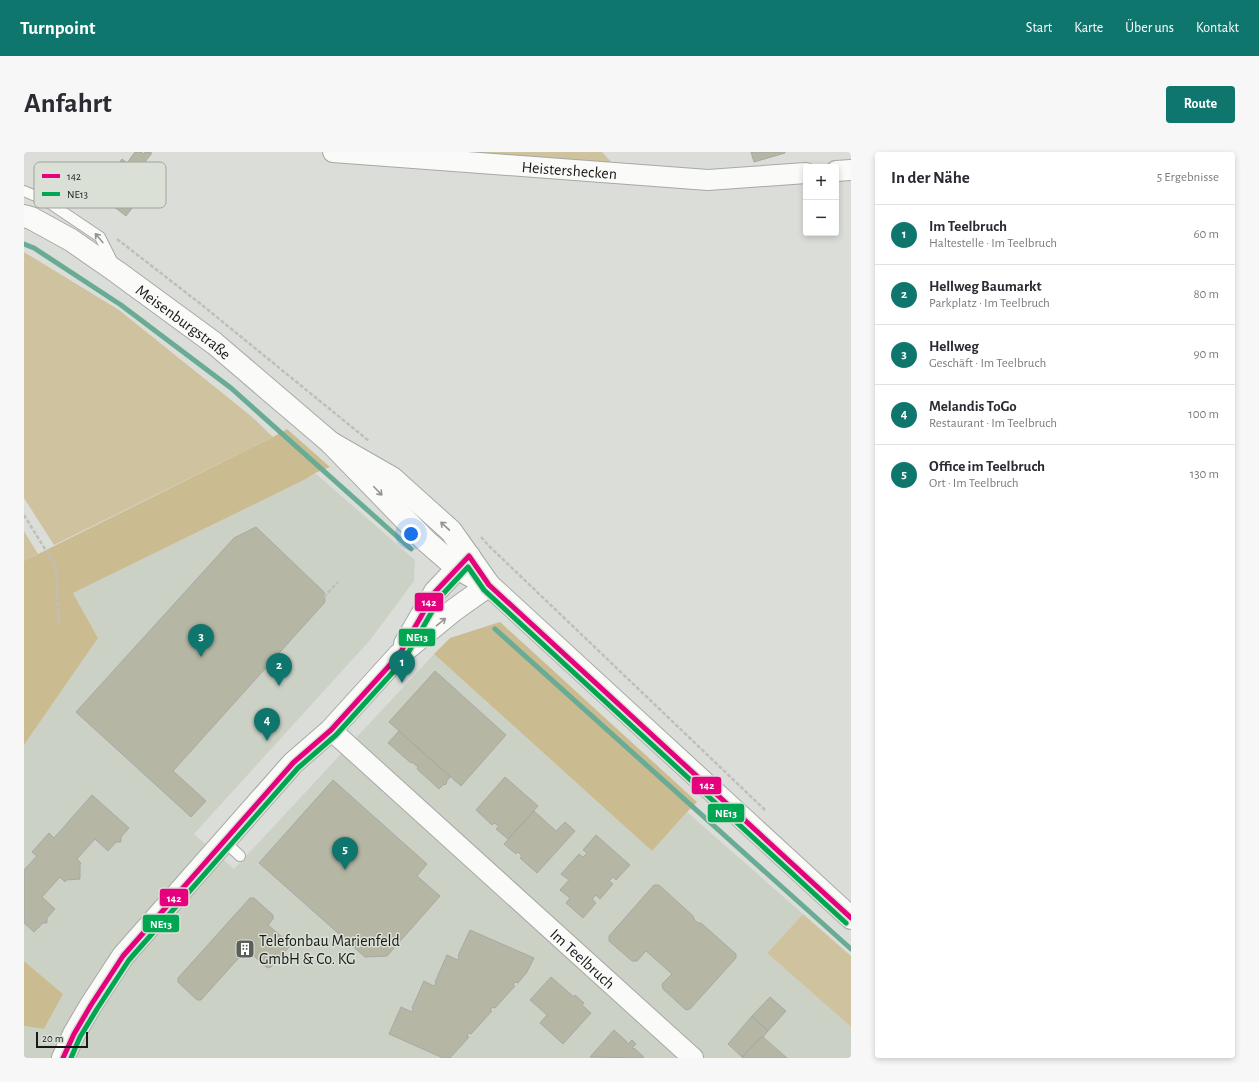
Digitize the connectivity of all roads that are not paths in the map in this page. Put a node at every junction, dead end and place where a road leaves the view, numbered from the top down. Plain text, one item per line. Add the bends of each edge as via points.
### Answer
1 (333, 152) edge
2 (851, 170) edge
3 (839, 171) edge
4 (803, 173) edge
5 (24, 192) edge
6 (34, 196) edge
7 (57, 208) edge
8 (24, 216) edge
9 (117, 272) junction
10 (463, 562) junction
11 (489, 585) junction
12 (399, 655) junction
13 (331, 730) junction
14 (224, 841) junction
15 (240, 856) dead end
16 (851, 918) edge
17 (63, 1058) edge
18 (693, 1058) edge

1 - 4 street, Heistershecken via 708,180
2 - 3 street
6 -> 5 lane
9 -> 7 lane via 100,237
8 - 9 main road, Meisenburgstraße via 71,240
9 - 10 main road, Meisenburgstraße via 214,342 331,443 426,541
10 - 11 main road, Meisenburgstraße
10 - 12 main road via 435,592
12 -> 11 main road
11 - 16 main road, Meisenburgstraße
12 - 13 main road
13 - 14 main road via 293,763
13 - 18 street, Im Teelbruch
14 - 15 lane
14 - 17 main road via 123,956 91,1005

